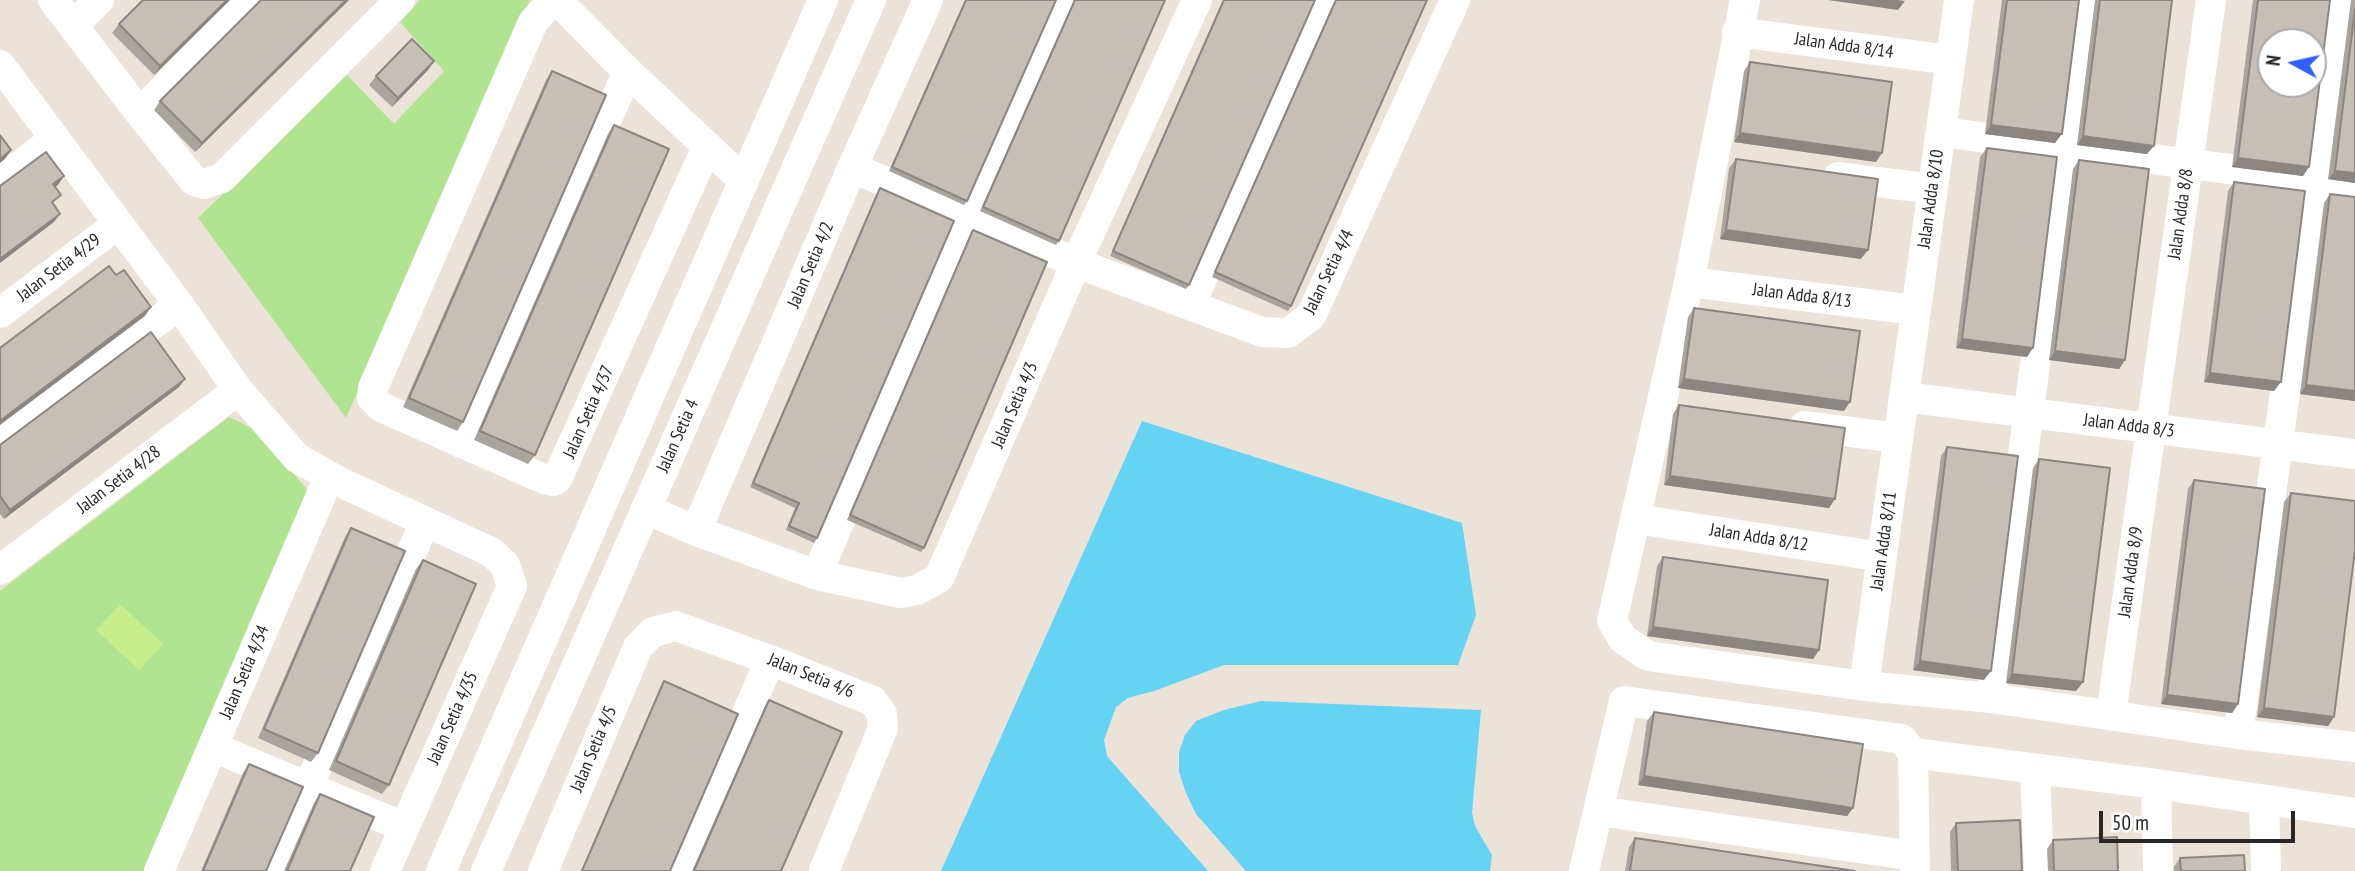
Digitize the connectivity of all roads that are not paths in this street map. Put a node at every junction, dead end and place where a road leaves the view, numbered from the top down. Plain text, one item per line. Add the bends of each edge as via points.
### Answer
1 (54, 0) edge
2 (99, 0) edge
3 (251, 0) edge
4 (400, 0) edge
5 (555, 0) edge
6 (823, 0) edge
7 (871, 0) edge
8 (928, 0) edge
9 (1063, 0) edge
10 (1197, 0) edge
11 (1323, 0) edge
12 (1455, 0) edge
13 (1745, 0) edge
14 (1959, 0) edge
15 (2083, 0) edge
16 (2211, 0) edge
17 (2339, 0) edge
18 (73, 26) junction
19 (1737, 32) junction
20 (1951, 60) junction
21 (0, 65) edge
22 (628, 72) junction
23 (140, 114) junction
24 (1941, 132) junction
25 (54, 139) junction
26 (707, 147) junction
27 (2064, 148) junction
28 (2188, 164) junction
29 (852, 168) junction
30 (1809, 173) edge
31 (2314, 180) junction
32 (0, 181) edge
33 (744, 181) junction
34 (2355, 186) edge
35 (1933, 189) junction
36 (967, 215) junction
37 (117, 224) junction
38 (1076, 263) junction
39 (1689, 282) junction
40 (1191, 304) junction
41 (179, 305) junction
42 (1916, 310) junction
43 (0, 313) edge
44 (238, 390) junction
45 (1904, 397) junction
46 (2029, 413) junction
47 (1779, 423) edge
48 (2150, 428) junction
49 (1898, 438) junction
50 (0, 439) edge
51 (461, 443) junction
52 (2278, 444) junction
53 (2355, 454) edge
54 (329, 477) junction
55 (646, 509) junction
56 (1636, 519) junction
57 (425, 522) junction
58 (696, 531) junction
59 (1882, 557) junction
60 (3, 560) edge
61 (817, 575) junction
62 (653, 632) joint
63 (770, 660) junction
64 (1864, 686) junction
65 (1991, 698) junction
66 (2111, 715) junction
67 (2238, 734) junction
68 (213, 747) junction
69 (2355, 747) edge
70 (1913, 753) junction
71 (2035, 769) junction
72 (2156, 784) junction
73 (308, 786) junction
74 (2264, 800) junction
75 (1598, 811) junction
76 (2355, 813) edge
77 (404, 827) junction
78 (1915, 864) edge
79 (159, 869) edge
80 (271, 871) edge
81 (385, 871) edge
82 (441, 871) edge
83 (486, 871) edge
84 (543, 871) edge
85 (679, 871) edge
86 (824, 871) edge
87 (1584, 871) edge
88 (2039, 871) edge
89 (2158, 871) edge
90 (2266, 871) edge

1 - 18 street
2 - 18 street
3 - 23 street
4 - 23 street via 222,178 204,184 194,181
5 - 22 street
5 - 51 street, Jalan Setia 4/37 via 533,22 373,388 372,398 381,407
6 - 33 street
7 - 55 street, Jalan Setia 4
8 - 29 street, Jalan Setia 4/2
9 - 36 street
10 - 38 street, Jalan Setia 4/3
11 - 40 street
12 - 40 street, Jalan Setia 4/4 via 1311,316 1288,333 1262,332
13 - 19 street
14 - 20 street, Jalan Adda 8/10
15 - 27 street
16 - 28 street, Jalan Adda 8/8
17 - 31 street
18 - 23 street
19 - 20 street, Jalan Adda 8/14
19 - 39 street via 1726,163
20 - 24 street, Jalan Adda 8/10
21 - 25 street
22 - 26 street
22 - 51 street
24 - 27 street
24 - 35 street, Jalan Adda 8/10
25 - 32 street
25 - 37 street
26 - 33 street
26 - 51 street, Jalan Setia 4/37 via 557,479 544,479
27 - 28 street
27 - 46 street
28 - 31 street
28 - 48 street, Jalan Adda 8/8
29 - 36 street, Jalan Setia 4/4
29 - 58 street, Jalan Setia 4/2
30 - 35 street
31 - 34 street
31 - 52 street
33 - 82 street
35 - 42 street, Jalan Adda 8/10
36 - 38 street, Jalan Setia 4/4
36 - 61 street
37 - 41 street
37 - 43 street, Jalan Setia 4/29
38 - 40 street, Jalan Setia 4/4
38 - 61 street, Jalan Setia 4/3 via 939,578 901,593
39 - 42 street, Jalan Adda 8/13
39 - 56 street via 1674,410
41 - 44 street
41 - 50 street
42 - 45 street, Jalan Adda 8/10
44 - 54 street via 297,458
44 - 60 street, Jalan Setia 4/28
45 - 46 street, Jalan Adda 8/3
45 - 49 street, Jalan Adda 8/11
46 - 48 street, Jalan Adda 8/3
46 - 65 street
47 - 49 street
48 - 52 street, Jalan Adda 8/3
48 - 66 street, Jalan Adda 8/9
49 - 59 street, Jalan Adda 8/11
52 - 53 street, Jalan Adda 8/3
52 - 67 street
54 - 57 street
54 - 68 street, Jalan Setia 4/34
55 - 58 street, Jalan Setia 4/3
55 - 83 street, Jalan Setia 4
56 - 59 street, Jalan Adda 8/12
56 - 64 street via 1612,621 1623,639 1648,656
57 - 73 street
57 - 77 street, Jalan Setia 4/35 via 491,552 505,565 512,586
58 - 61 street, Jalan Setia 4/3
59 - 64 street, Jalan Adda 8/11
62 - 63 street, Jalan Setia 4/6 via 676,626
62 - 84 street, Jalan Setia 4/5 via 638,647
63 - 85 street
63 - 86 street, Jalan Setia 4/6 via 873,701 882,714 883,728
64 - 65 street
65 - 66 street
66 - 67 street
67 - 69 street
68 - 73 street
68 - 79 street, Jalan Setia 4/34
70 - 71 street
70 - 75 street via 1902,739 1623,701
70 - 78 street
71 - 72 street
71 - 88 street
72 - 74 street
72 - 89 street
73 - 77 street
73 - 80 street
74 - 76 street
74 - 90 street
75 - 78 street
75 - 87 street
77 - 81 street, Jalan Setia 4/35

